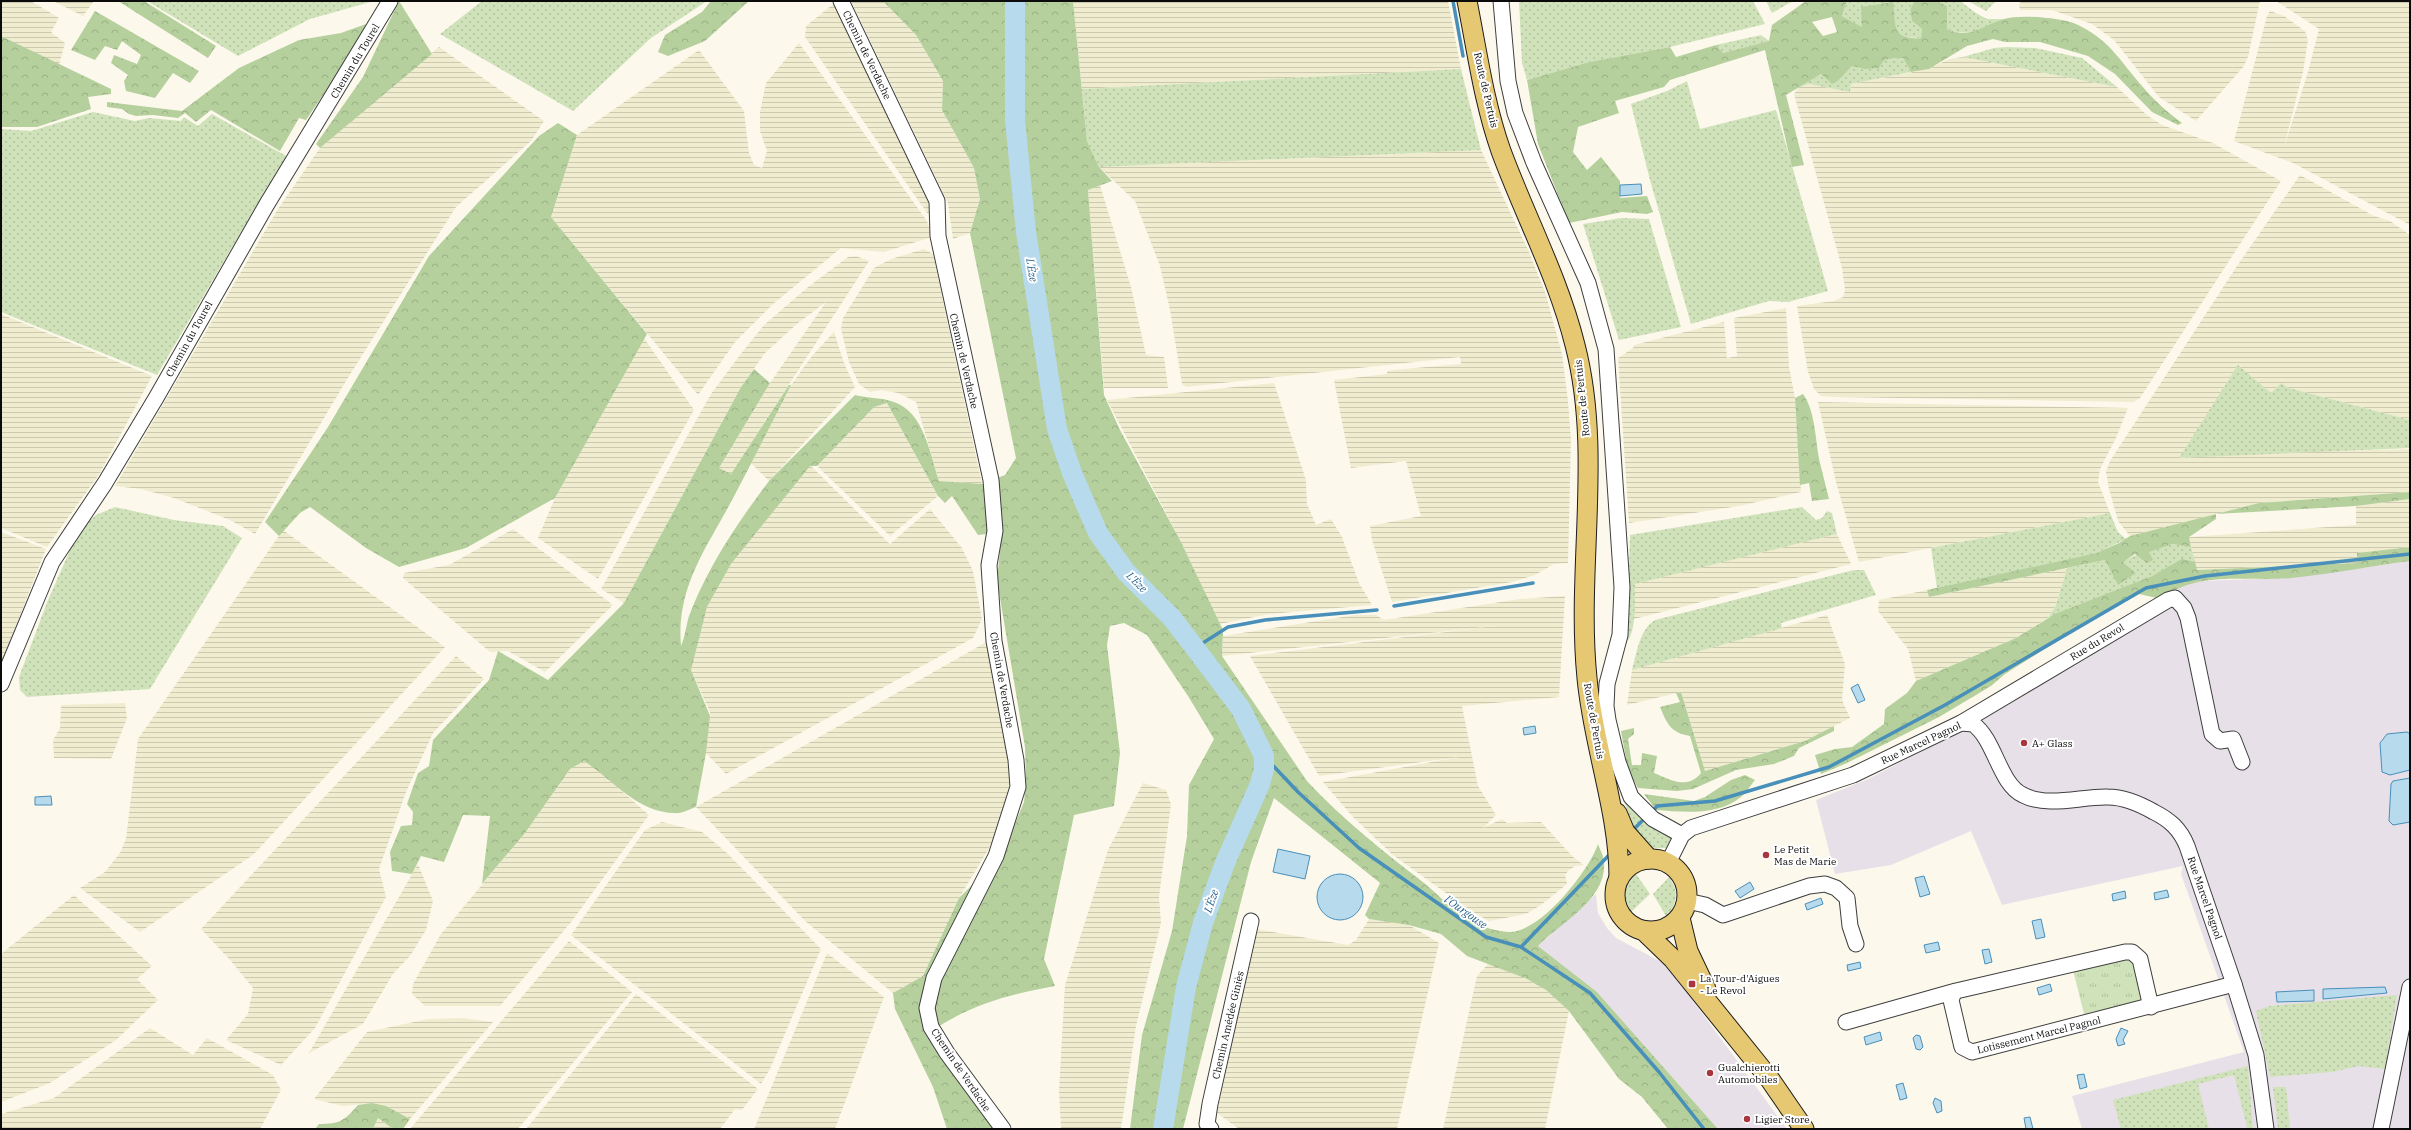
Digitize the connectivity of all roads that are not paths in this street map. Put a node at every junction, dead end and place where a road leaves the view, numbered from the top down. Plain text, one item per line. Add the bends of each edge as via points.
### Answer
1 (390, 1) edge
2 (841, 1) edge
3 (1467, 1) edge
4 (1500, 1) edge
5 (1, 684) edge
6 (1961, 723) junction
7 (2242, 762) dead end
8 (1607, 787) junction
9 (1682, 835) junction
10 (1648, 859) junction
11 (1668, 863) junction
12 (1619, 878) junction
13 (1687, 900) junction
14 (1680, 918) junction
15 (1251, 921) dead end
16 (1644, 931) junction
17 (1856, 944) dead end
18 (2234, 984) junction
19 (2410, 987) edge
20 (1954, 992) junction
21 (2151, 1007) junction
22 (1720, 1018) junction
23 (1846, 1022) dead end
24 (1002, 1129) edge
25 (1210, 1129) edge
26 (1804, 1129) edge
27 (2266, 1129) edge
28 (2381, 1129) edge

1 - 5 street, Chemin du Tourel via 105,483 52,562
2 - 24 street, Chemin de Verdache via 937,201 938,236 991,480 994,531 989,565 994,641 1016,760 1018,787 996,856 934,978 927,1008 931,1027 939,1040
3 - 8 main road, Route de Pertuis via 1488,108 1501,149 1545,253 1576,347 1582,381 1587,463 1584,585 1586,663 1594,732
4 - 9 street via 1508,81 1515,113 1534,163 1588,282 1606,349 1622,587 1620,635 1607,684 1608,720 1618,762 1631,797 1653,819
6 - 7 street, Rue du Revol via 2175,598 2184,608 2198,661 2212,734 2220,741 2234,739
6 - 9 street, Rue Marcel Pagnol via 1853,775 1717,818 1691,828
6 - 18 street, Rue Marcel Pagnol via 1971,723 1978,728 2012,786 2023,795 2048,800 2120,798 2148,808 2172,823 2187,846
8 - 10 main road, Route de Pertuis via 1625,832
8 - 12 main road, Route de Pertuis
9 - 11 street
10 - 11 main road
10 - 12 main road via 1626,869
11 - 13 main road via 1676,868 1686,883
12 - 16 main road via 1615,900 1619,911 1629,923
13 - 14 main road
13 - 17 street via 1705,905 1723,915 1809,886 1828,885 1841,891 1847,898 1850,926
14 - 16 main road via 1664,929
14 - 22 main road via 1688,950
15 - 25 street, Chemin Amédée Giniès via 1210,1104 1207,1124
16 - 22 main road via 1674,959
18 - 21 street, Lotissement Marcel Pagnol
18 - 27 street, Rue Marcel Pagnol via 2256,1055
19 - 28 street via 2406,996
20 - 21 street via 2132,952 2140,959
20 - 21 street, Lotissement Marcel Pagnol via 1951,1000 1962,1047 1972,1052
20 - 23 street
22 - 26 main road via 1782,1094

